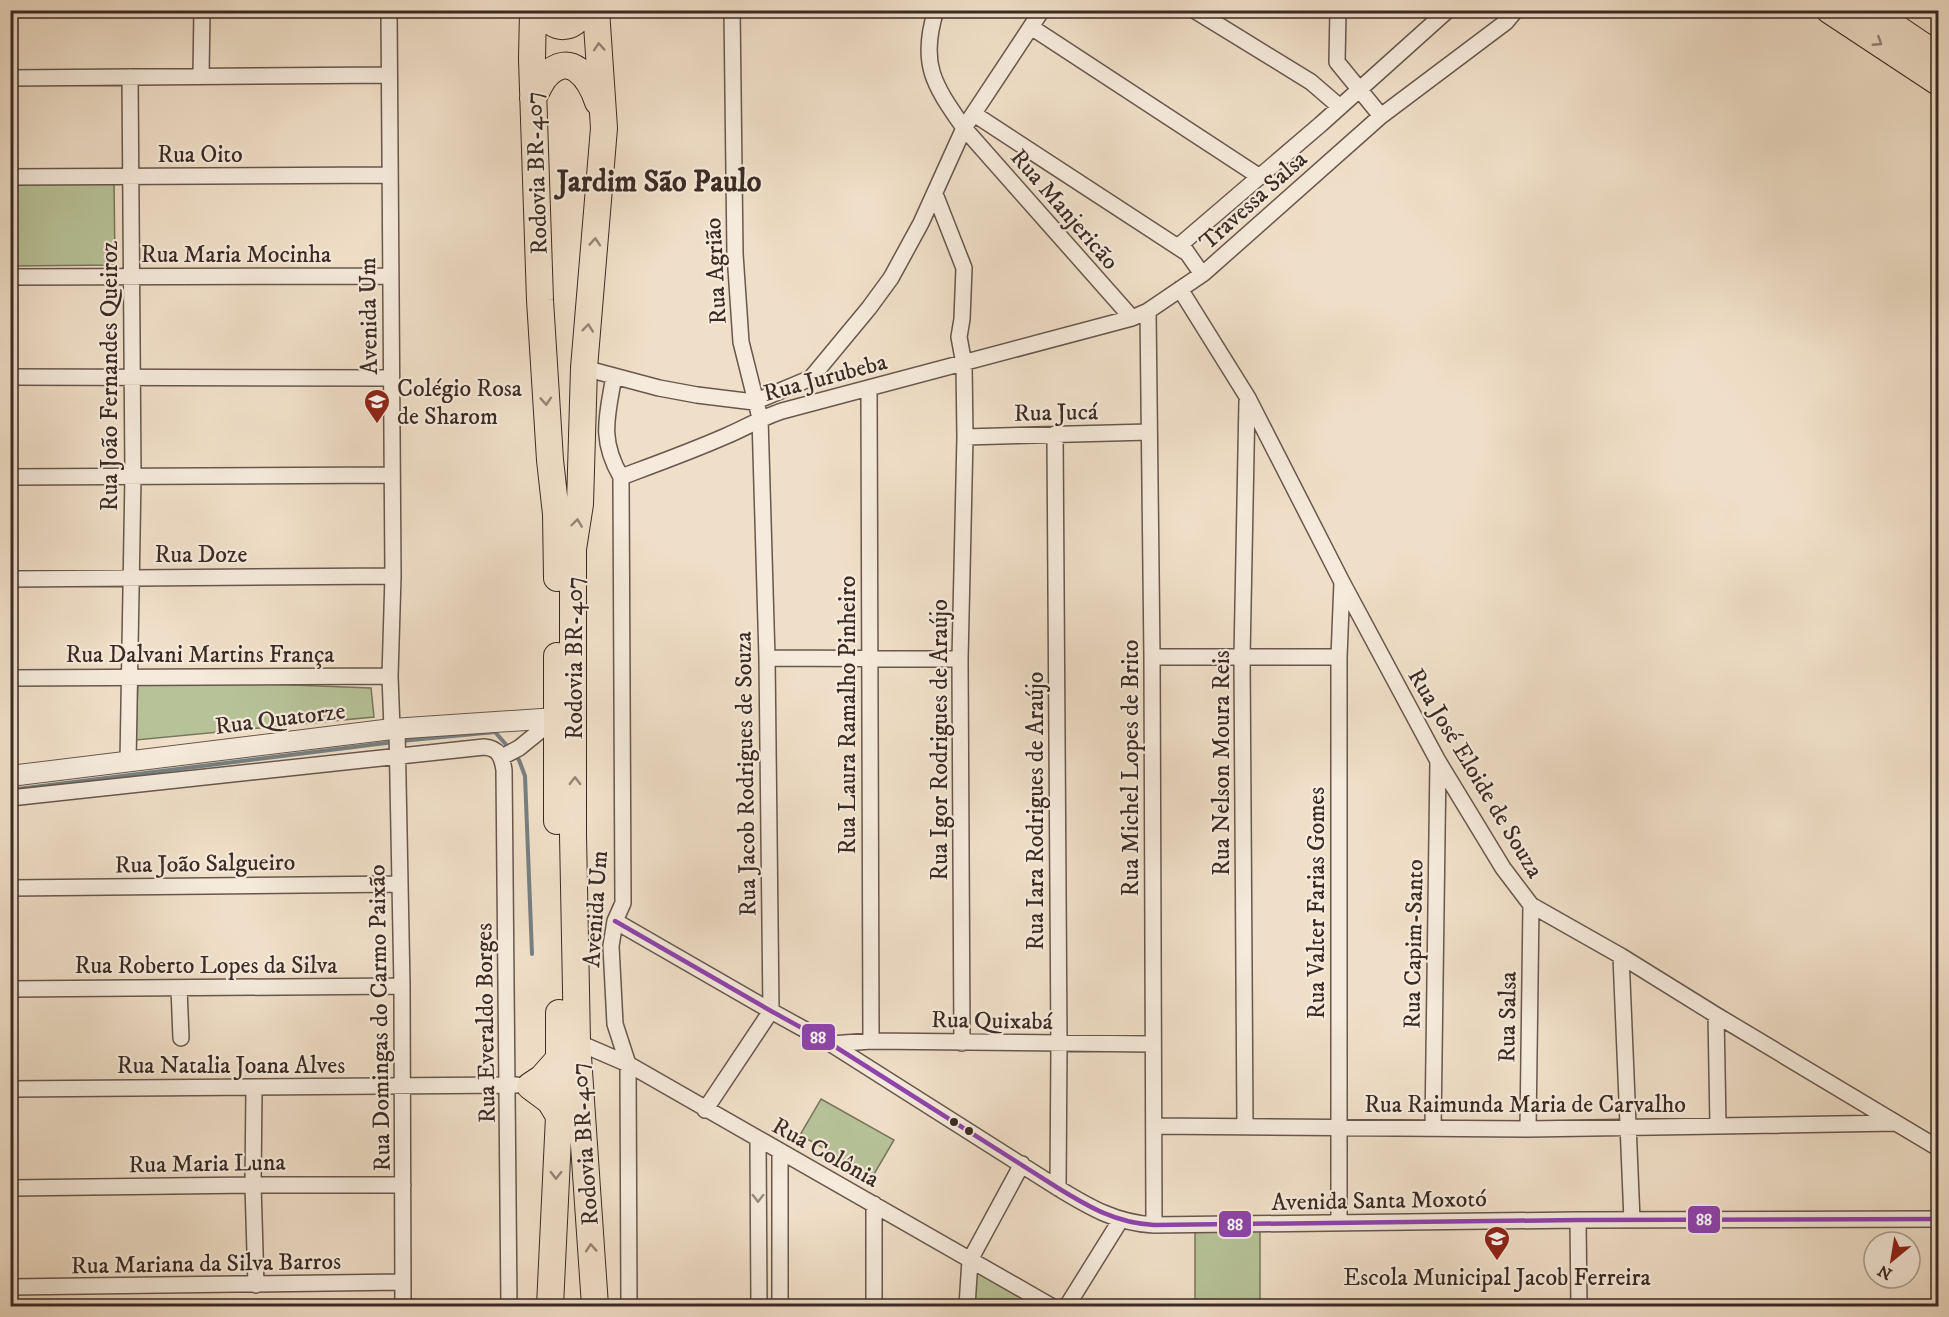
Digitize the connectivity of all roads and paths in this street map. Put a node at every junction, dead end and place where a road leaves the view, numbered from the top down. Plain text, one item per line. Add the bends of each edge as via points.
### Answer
1 (202, 10) edge
2 (389, 10) edge
3 (533, 10) edge
4 (542, 10) edge
5 (585, 10) edge
6 (596, 10) edge
7 (732, 10) edge
8 (936, 10) edge
9 (1042, 10) edge
10 (1194, 10) edge
11 (1338, 10) edge
12 (1448, 10) edge
13 (1515, 10) edge
14 (1829, 10) edge
15 (1870, 10) edge
16 (1031, 27) junction
17 (1938, 56) edge
18 (201, 75) junction
19 (389, 75) junction
20 (130, 77) junction
21 (10, 78) edge
22 (1938, 82) edge
23 (1359, 90) junction
24 (533, 98) junction
25 (1340, 107) junction
26 (974, 114) junction
27 (1381, 116) junction
28 (604, 128) junction
29 (964, 128) junction
30 (390, 175) junction
31 (130, 176) junction
32 (10, 177) edge
33 (1260, 177) junction
34 (934, 194) junction
35 (1184, 249) junction
36 (1202, 274) junction
37 (389, 276) junction
38 (10, 277) edge
39 (131, 277) junction
40 (1180, 290) junction
41 (1148, 311) junction
42 (1132, 318) junction
43 (964, 364) junction
44 (584, 368) junction
45 (614, 376) junction
46 (10, 377) edge
47 (133, 378) junction
48 (391, 378) junction
49 (869, 388) junction
50 (1248, 398) junction
51 (754, 402) junction
52 (760, 418) junction
53 (1149, 432) junction
54 (1055, 434) junction
55 (964, 437) junction
56 (392, 475) junction
57 (133, 476) junction
58 (10, 477) edge
59 (621, 477) junction
60 (393, 576) junction
61 (133, 577) junction
62 (10, 579) edge
63 (1342, 582) junction
64 (1152, 657) junction
65 (1242, 657) junction
66 (1339, 657) junction
67 (767, 658) junction
68 (868, 658) junction
69 (960, 658) junction
70 (129, 676) junction
71 (390, 676) junction
72 (10, 678) edge
73 (556, 718) junction
74 (395, 729) junction
75 (398, 755) junction
76 (502, 757) junction
77 (1438, 761) junction
78 (128, 762) junction
79 (10, 776) edge
80 (10, 798) edge
81 (400, 884) junction
82 (10, 888) edge
83 (1531, 905) junction
84 (615, 921) junction
85 (1621, 956) junction
86 (402, 986) junction
87 (179, 988) junction
88 (10, 989) edge
89 (771, 1011) junction
90 (1716, 1015) junction
91 (181, 1038) dead end
92 (871, 1041) junction
93 (577, 1042) junction
94 (962, 1042) junction
95 (831, 1044) junction
96 (1059, 1044) junction
97 (1153, 1044) junction
98 (628, 1064) junction
99 (559, 1072) junction
100 (402, 1086) junction
101 (519, 1086) junction
102 (10, 1089) edge
103 (254, 1089) junction
104 (705, 1110) junction
105 (560, 1116) junction
106 (1896, 1123) junction
107 (1718, 1125) junction
108 (1154, 1126) junction
109 (1245, 1127) junction
110 (1338, 1127) junction
111 (1433, 1128) junction
112 (1628, 1128) junction
113 (1528, 1129) junction
114 (758, 1139) junction
115 (1938, 1148) edge
116 (780, 1151) junction
117 (1022, 1164) junction
118 (254, 1185) junction
119 (403, 1185) junction
120 (10, 1188) edge
121 (1058, 1188) junction
122 (874, 1204) junction
123 (1938, 1219) edge
124 (1578, 1220) junction
125 (1632, 1220) junction
126 (1120, 1221) junction
127 (1339, 1223) junction
128 (1154, 1225) junction
129 (970, 1260) junction
130 (403, 1282) junction
131 (256, 1286) junction
132 (10, 1287) edge
133 (403, 1306) edge
134 (509, 1306) edge
135 (550, 1306) edge
136 (595, 1306) edge
137 (629, 1306) edge
138 (759, 1306) edge
139 (780, 1306) edge
140 (874, 1306) edge
141 (967, 1306) edge
142 (1051, 1306) edge
143 (1067, 1306) edge
144 (1580, 1306) edge

1 - 18 street
2 - 19 street, Avenida Um
3 - 24 main road, Rodovia BR-407
4 - 5 main road via 550,22 562,26 575,23
28 -> 6 main road, Rodovia BR-407
7 - 51 street, Rua Agrião via 735,254 741,342
8 - 29 street, Rua Manjericão via 927,51 942,96
9 - 16 street
10 - 25 street via 1311,82
11 - 23 street via 1337,62
12 - 23 street, Travessa Salsa
13 - 27 street, Travessa Salsa via 1506,22
14 -> 22 main road
15 - 17 main road
16 - 26 street
16 - 33 street
18 - 19 street
18 - 20 street
19 - 30 street, Avenida Um
20 - 21 street
20 - 31 street, Rua João Fernandes Queiroz
23 - 25 street, Travessa Salsa
23 - 27 street
24 - 28 main road via 543,80 556,68 574,68 593,86
24 -> 73 main road, Rodovia BR-407 via 541,321 556,514
25 - 33 street, Travessa Salsa
26 - 29 street
26 - 35 street
27 - 36 street, Travessa Salsa
44 -> 28 main road, Rodovia BR-407
29 - 34 street
29 - 42 street, Rua Manjericão
30 - 31 street, Rua Oito
30 - 37 street, Avenida Um
31 - 32 street, Rua Oito
31 - 39 street, Rua João Fernandes Queiroz
33 - 35 street, Travessa Salsa
34 - 43 street, Rua Igor Rodrigues de Araújo via 964,268 958,337
34 - 51 street via 891,278 836,350 811,378
35 - 36 street
36 - 40 street, Travessa Salsa
37 - 39 street, Rua Maria Mocinha
37 - 48 street, Avenida Um
38 - 39 street, Rua Maria Mocinha
39 - 47 street, Rua João Fernandes Queiroz
40 - 41 street, Travessa Salsa
40 - 50 street, Rua José Eloide de Souza
41 - 42 street, Rua Jurubeba
41 - 53 street, Rua Michel Lopes de Brito
42 - 43 street, Rua Jurubeba
43 - 49 street, Rua Jurubeba
43 - 55 street, Rua Igor Rodrigues de Araújo
44 - 45 street
93 -> 44 main road, Rodovia BR-407 via 573,549 580,504
45 - 51 street via 659,388
45 - 59 street via 605,430 610,459
46 - 47 street
47 - 48 street
47 - 57 street, Rua João Fernandes Queiroz
48 - 56 street, Avenida Um
49 - 52 street, Rua Jurubeba
49 - 68 street, Rua Laura Ramalho Pinheiro
50 - 63 street, Rua José Eloide de Souza
50 - 65 street, Rua Nelson Moura Reis
51 - 52 street, Rua Agrião
52 - 59 street, Rua Jurubeba via 730,435
52 - 67 street, Rua Jacob Rodrigues de Souza
53 - 54 street, Rua Jucá
53 - 64 street, Rua Michel Lopes de Brito
54 - 55 street, Rua Jucá
54 - 96 street, Rua Iara Rodrigues de Araújo
55 - 69 street, Rua Igor Rodrigues de Araújo
56 - 57 street
56 - 60 street, Avenida Um
57 - 58 street
57 - 61 street, Rua João Fernandes Queiroz
59 - 84 street, Avenida Um via 623,903
60 - 61 street, Rua Doze
60 - 71 street, Avenida Um
61 - 62 street, Rua Doze
61 - 70 street, Rua João Fernandes Queiroz
63 - 66 street, Rua Valter Farias Gomes
63 - 77 street, Rua José Eloide de Souza
64 - 65 street
64 - 97 street, Rua Michel Lopes de Brito
65 - 66 street
65 - 109 street, Rua Nelson Moura Reis
66 - 110 street, Rua Valter Farias Gomes
67 - 68 street
67 - 89 street, Rua Jacob Rodrigues de Souza
68 - 69 street
68 - 92 street, Rua Laura Ramalho Pinheiro
69 - 94 street, Rua Igor Rodrigues de Araújo
70 - 71 street, Rua Dalvani Martins França
70 - 72 street, Rua Dalvani Martins França
70 - 78 street, Rua João Fernandes Queiroz
71 - 74 street, Avenida Um
73 - 74 street, Rua Quatorze
73 - 76 street
73 - 99 main road, Rodovia BR-407
74 - 75 street, Rua Domingas do Carmo Paixão
74 - 78 street, Rua Quatorze
75 - 76 street via 489,747
75 - 80 street
75 - 81 street, Rua Domingas do Carmo Paixão
76 - 101 street, Rua Everaldo Borges
77 - 83 street, Rua José Eloide de Souza via 1503,868
77 - 111 street, Rua Capim-Santo
78 - 79 street, Rua Quatorze
81 - 82 street, Rua João Salgueiro
81 - 86 street, Rua Domingas do Carmo Paixão
83 - 85 street, Rua José Eloide de Souza
83 - 113 street, Rua Salsa
84 - 89 street, Avenida Santa Moxotó
84 - 98 street, Avenida Um via 611,946 615,1024
85 - 90 street, Rua José Eloide de Souza
85 - 112 street
86 - 87 street, Rua Roberto Lopes da Silva
86 - 100 street, Rua Domingas do Carmo Paixão
87 - 88 street, Rua Roberto Lopes da Silva
87 - 91 street
89 - 95 street, Avenida Santa Moxotó
89 - 104 street
90 - 106 street, Rua José Eloide de Souza
90 - 107 street
92 - 94 street, Rua Quixabá
92 - 95 street, Rua Quixabá
93 - 98 street, Rua Colônia
136 -> 93 main road, Rodovia BR-407
94 - 96 street, Rua Quixabá
95 - 117 street, Avenida Santa Moxotó
96 - 97 street, Rua Quixabá
96 - 121 street, Rua Iara Rodrigues de Araújo
97 - 108 street, Rua Michel Lopes de Brito
98 - 104 street, Rua Colônia
98 - 137 street, Avenida Um
99 - 101 main road
99 - 105 main road, Rodovia BR-407
100 - 101 street, Rua Natalia Joana Alves
100 - 103 street, Rua Natalia Joana Alves
100 - 119 street, Rua Domingas do Carmo Paixão
101 - 105 main road via 550,1101
101 - 134 street, Rua Everaldo Borges
102 - 103 street, Rua Natalia Joana Alves
103 - 118 street
104 - 114 street, Rua Colônia
105 -> 135 main road, Rodovia BR-407
106 - 107 street, Rua Raimunda Maria de Carvalho
106 - 115 street, Rua José Eloide de Souza
107 - 112 street, Rua Raimunda Maria de Carvalho
108 - 109 street, Rua Raimunda Maria de Carvalho
108 - 128 street, Rua Michel Lopes de Brito
109 - 110 street, Rua Raimunda Maria de Carvalho
110 - 111 street, Rua Raimunda Maria de Carvalho
110 - 127 street, Rua Valter Farias Gomes
111 - 113 street, Rua Raimunda Maria de Carvalho
112 - 113 street, Rua Raimunda Maria de Carvalho
112 - 125 street
114 - 116 street, Rua Colônia
114 -> 138 street
116 - 122 street, Rua Colônia
116 - 139 street
117 - 121 street, Avenida Santa Moxotó
117 - 129 street
118 - 119 street, Rua Maria Luna
118 - 120 street, Rua Maria Luna
118 - 131 street
119 - 130 street, Rua Domingas do Carmo Paixão
121 - 126 street, Avenida Santa Moxotó
122 - 129 street, Rua Colônia
122 - 140 street
123 - 125 street, Avenida Santa Moxotó
124 - 125 street, Avenida Santa Moxotó
124 - 127 street, Avenida Santa Moxotó
124 - 144 street
126 - 128 street, Avenida Santa Moxotó
126 - 143 street
127 - 128 street, Avenida Santa Moxotó
129 - 141 street
129 - 142 street, Rua Colônia
130 - 131 street, Rua Mariana da Silva Barros
130 - 133 street, Rua Domingas do Carmo Paixão
131 - 132 street, Rua Mariana da Silva Barros

